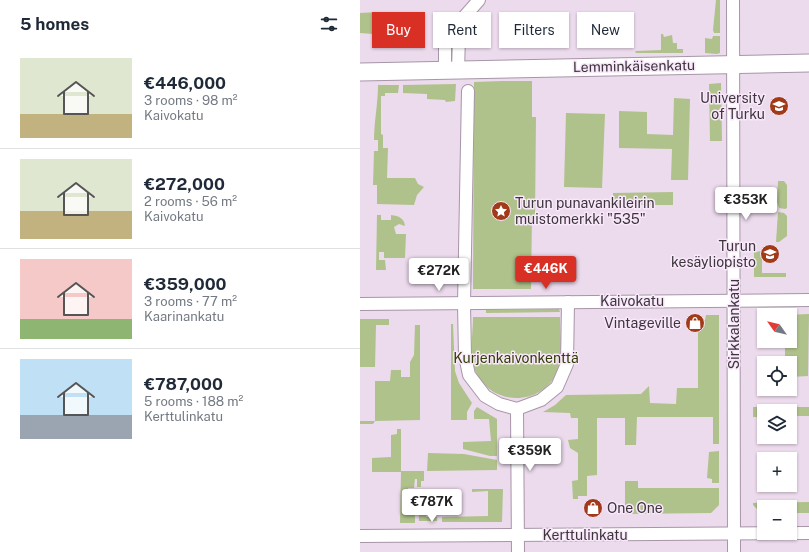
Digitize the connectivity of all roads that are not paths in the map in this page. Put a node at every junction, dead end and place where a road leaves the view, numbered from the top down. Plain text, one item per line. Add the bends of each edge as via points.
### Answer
1 (479, 0) edge
2 (733, 0) edge
3 (809, 63) edge
4 (733, 64) junction
5 (452, 71) junction
6 (360, 72) edge
7 (468, 91) dead end
8 (734, 300) junction
9 (809, 300) edge
10 (568, 302) junction
11 (360, 304) edge
12 (464, 304) junction
13 (517, 409) junction
14 (809, 533) edge
15 (734, 534) junction
16 (518, 535) junction
17 (360, 536) edge
18 (518, 552) edge
19 (734, 552) edge

1 - 5 street via 459,36
2 - 4 street, Sirkkalankatu
3 - 4 street, Lemminkäisenkatu
4 - 5 street, Lemminkäisenkatu
4 - 8 street, Sirkkalankatu
5 - 6 street, Lemminkäisenkatu
7 - 12 street
8 - 9 street, Kaivokatu
8 - 10 street, Kaivokatu
8 - 15 street, Sirkkalankatu
10 - 12 street, Kaivokatu
10 - 13 street via 567,364 561,381 541,400
11 - 12 street, Kaivokatu
12 - 13 street via 465,356 469,375 485,396 499,404
13 - 16 street
14 - 15 street, Kerttulinkatu
15 - 16 street, Kerttulinkatu
15 - 19 street, Sirkkalankatu
16 - 17 street, Kerttulinkatu
16 - 18 street

